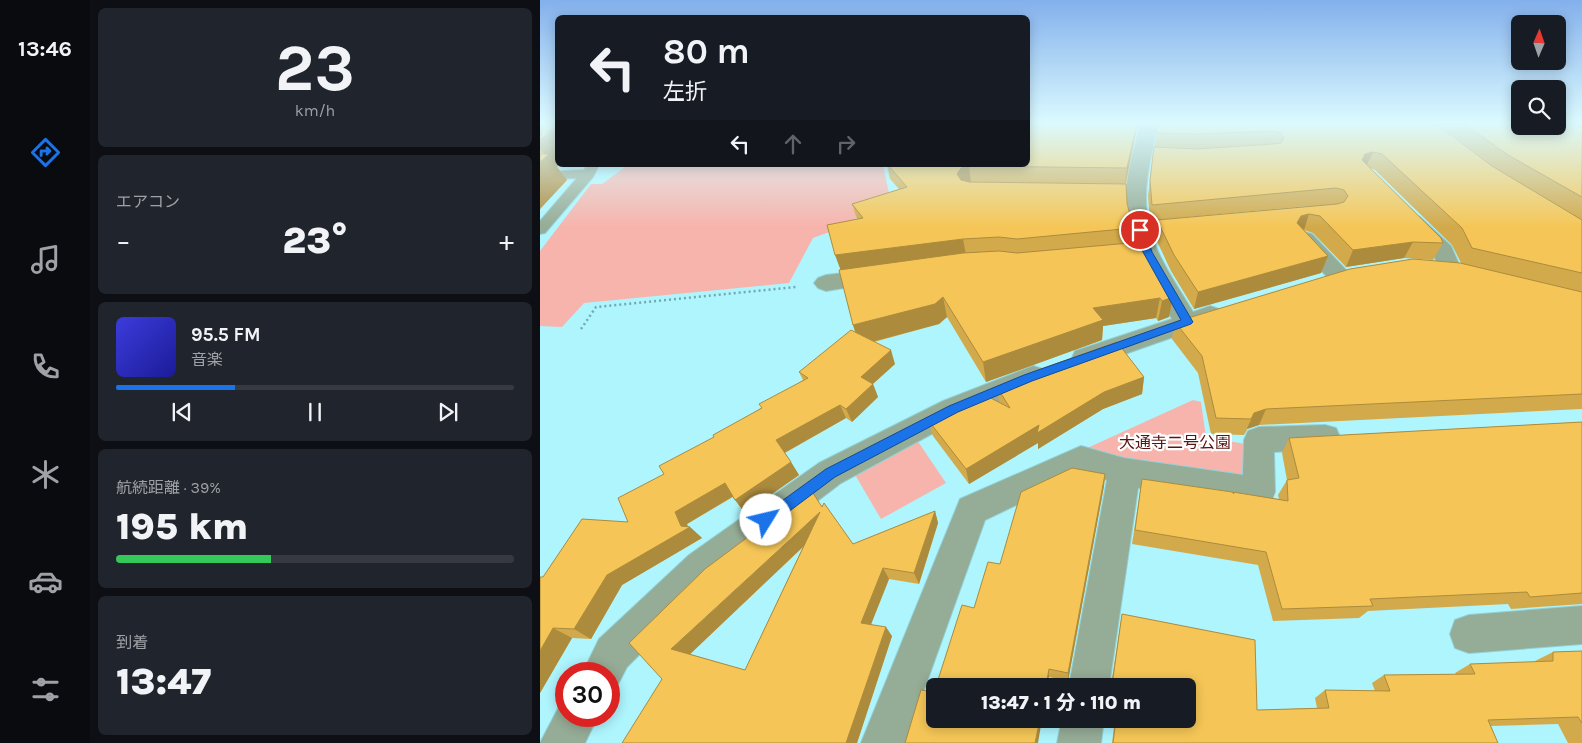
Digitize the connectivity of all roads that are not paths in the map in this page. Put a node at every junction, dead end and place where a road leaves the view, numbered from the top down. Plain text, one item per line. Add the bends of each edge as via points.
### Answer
1 (1149, 158) edge
2 (591, 170) edge
3 (540, 176) edge
4 (1402, 209) edge
5 (540, 230) edge
6 (1304, 239) edge
7 (1450, 272) edge
8 (901, 273) edge
9 (826, 284) road end
10 (1312, 286) edge
11 (1235, 308) edge
12 (1187, 322) junction
13 (1357, 435) edge
14 (1124, 472) junction
15 (1582, 626) edge
16 (1469, 634) dead end
17 (609, 662) edge
18 (1090, 678) edge
19 (571, 727) edge
20 (1082, 728) edge
21 (562, 743) edge
22 (883, 743) edge
23 (1079, 743) edge

1 - 12 street via 1127,192 1137,220 1150,229 1138,253
2 - 3 lane
2 - 5 lane
4 - 7 street via 1443,251
6 - 10 street via 1354,275
8 - 9 street
11 - 12 street
12 - 17 street via 953,409 830,473 702,567
13 - 14 street via 1259,440 1259,492
14 - 18 street
14 - 22 street via 1081,459 972,510
15 - 16 street
19 - 21 street
20 - 23 street

